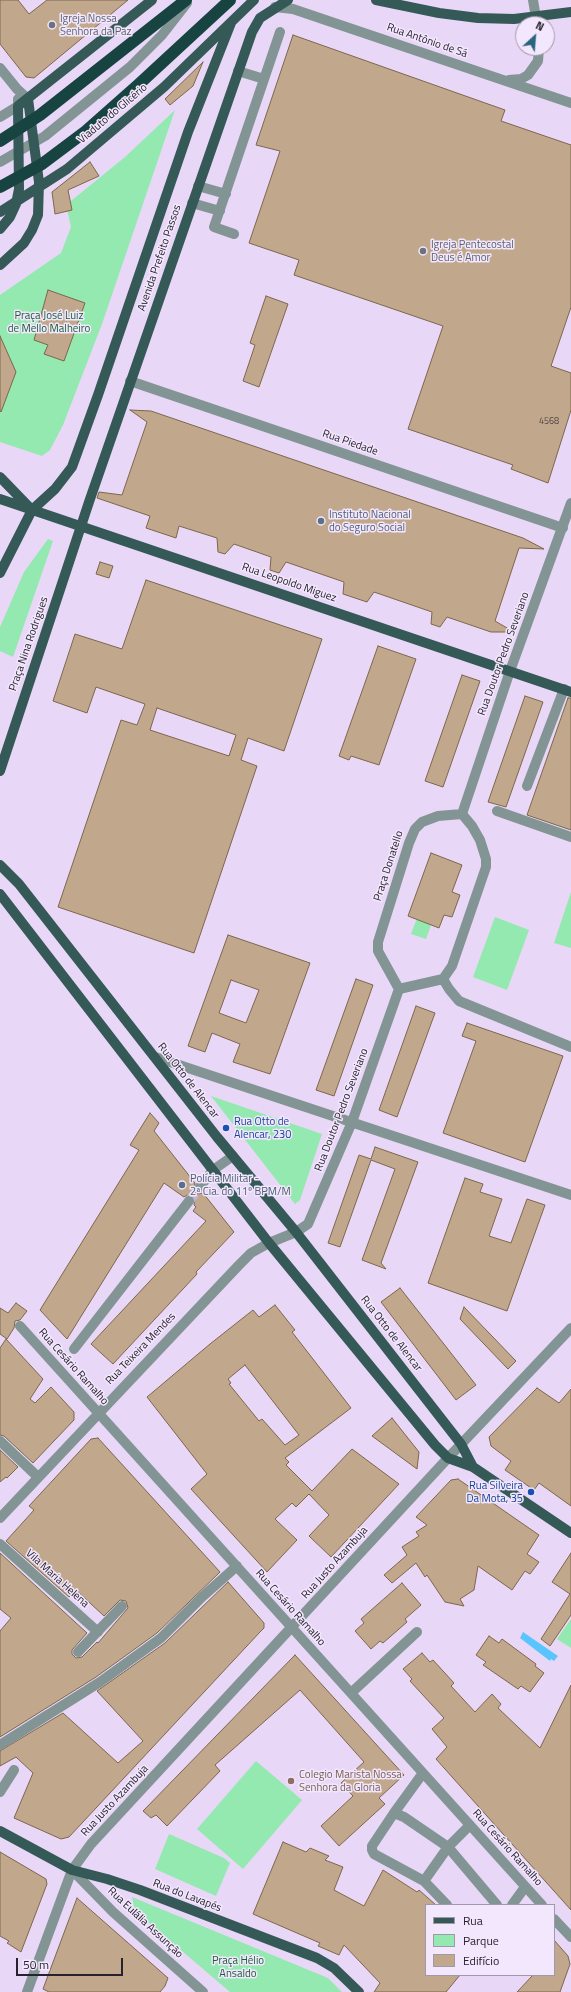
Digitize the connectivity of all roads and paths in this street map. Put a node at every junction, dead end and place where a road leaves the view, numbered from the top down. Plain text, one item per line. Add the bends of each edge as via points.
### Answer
1 (152, 0) edge
2 (186, 0) edge
3 (189, 0) edge
4 (230, 0) edge
5 (254, 0) edge
6 (288, 0) edge
7 (378, 0) edge
8 (533, 0) edge
9 (275, 7) junction
10 (571, 12) edge
11 (536, 16) edge
12 (231, 23) junction
13 (280, 32) dead end
14 (538, 56) edge
15 (0, 68) edge
16 (238, 71) junction
17 (264, 79) junction
18 (505, 80) junction
19 (17, 90) junction
20 (28, 99) junction
21 (571, 103) edge
22 (18, 106) junction
23 (0, 117) edge
24 (0, 141) edge
25 (0, 162) edge
26 (198, 186) junction
27 (0, 187) edge
28 (226, 194) junction
29 (192, 203) junction
30 (220, 211) junction
31 (0, 212) edge
32 (0, 229) edge
33 (234, 234) dead end
34 (0, 264) edge
35 (130, 381) junction
36 (0, 477) edge
37 (0, 499) edge
38 (571, 503) edge
39 (32, 510) junction
40 (82, 526) junction
41 (563, 528) junction
42 (0, 574) edge
43 (510, 671) junction
44 (567, 690) edge
45 (0, 771) edge
46 (527, 786) dead end
47 (497, 811) dead end
48 (462, 814) junction
49 (571, 837) edge
50 (0, 865) edge
51 (0, 894) edge
52 (443, 979) junction
53 (399, 989) junction
54 (571, 1047) edge
55 (155, 1058) junction
56 (352, 1122) junction
57 (233, 1156) junction
58 (213, 1170) junction
59 (199, 1188) tunnel mouth
60 (571, 1195) edge
61 (189, 1201) tunnel mouth
62 (296, 1232) junction
63 (269, 1243) junction
64 (20, 1326) dead end
65 (571, 1328) edge
66 (74, 1349) dead end
67 (98, 1412) junction
68 (0, 1441) edge
69 (461, 1444) junction
70 (448, 1458) junction
71 (473, 1467) junction
72 (38, 1477) junction
73 (0, 1518) edge
74 (571, 1534) edge
75 (0, 1544) edge
76 (237, 1566) junction
77 (122, 1606) dead end
78 (292, 1628) junction
79 (98, 1632) junction
80 (417, 1632) dead end
81 (78, 1652) dead end
82 (350, 1693) junction
83 (0, 1745) edge
84 (14, 1770) dead end
85 (423, 1773) junction
86 (0, 1792) edge
87 (394, 1812) junction
88 (470, 1825) junction
89 (0, 1831) edge
90 (448, 1847) junction
91 (72, 1870) junction
92 (424, 1881) junction
93 (525, 1887) junction
94 (445, 1904) edge
95 (496, 1904) edge
96 (513, 1904) edge
97 (541, 1904) edge
98 (555, 1919) edge
99 (571, 1937) edge
100 (27, 1992) edge
101 (203, 1992) edge
102 (360, 1992) edge

1 - 20 main road
2 - 24 highway via 40,115
3 - 25 street via 162,35 130,67 46,136
4 - 27 highway, Viaduto do Glicério via 86,131 42,164
5 - 12 main road, Viaduto do Glicério
6 - 9 main road, Avenida Prefeito Passos
7 - 10 main road via 478,18 514,19
8 - 11 street
9 - 16 main road, Avenida Prefeito Passos via 260,18 252,32
9 - 18 street, Rua Antônio de Sá via 293,9
12 - 31 main road, Viaduto do Glicério via 164,87 68,169
12 - 39 main road, Avenida Prefeito Passos via 186,139 72,466 55,489
13 - 17 street
14 - 18 street via 538,61 528,75 521,79
15 - 19 street
16 - 17 street
16 - 26 main road, Avenida Prefeito Passos
17 - 28 street
18 - 21 street, Rua Antônio de Sá
19 - 20 street
19 - 22 street
20 - 22 main road
20 - 34 main road via 39,182 39,207 36,223 24,243
22 - 23 street
22 - 32 main road via 19,189 10,217
26 - 28 street
26 - 29 main road, Avenida Prefeito Passos
28 - 30 street
29 - 30 street
29 - 35 main road, Avenida Prefeito Passos
30 - 33 street via 214,227
35 - 40 main road, Avenida Prefeito Passos
35 - 41 street, Rua Piedade
36 - 39 main road
37 - 39 main road, Rua Leopoldo Miguez
38 - 41 street, Rua Doutor Pedro Severiano
39 - 40 main road, Rua Leopoldo Miguez
39 - 42 main road
40 - 43 main road, Rua Leopoldo Miguez
40 - 45 main road, Praça Nina Rodrigues
41 - 43 street, Rua Doutor Pedro Severiano
43 - 44 main road, Rua Leopoldo Miguez
43 - 48 street, Rua Doutor Pedro Severiano
44 - 46 street
47 - 49 street
48 - 52 street via 480,840 486,867 452,966
48 - 53 street, Praça Donatello via 438,816 422,822 415,829 409,843 378,942 378,951
50 - 55 main road, Rua Otto de Alencar via 19,884
51 - 58 main road
52 - 53 street
52 - 54 street via 459,1001
53 - 56 street, Rua Doutor Pedro Severiano
55 - 56 street
55 - 57 main road, Rua Otto de Alencar
56 - 60 street
56 - 62 street, Rua Doutor Pedro Severiano via 311,1219
57 - 58 street
57 - 62 main road, Rua Otto de Alencar
58 - 59 street
58 - 63 main road
61 - 66 street
62 - 63 street, Rua Teixeira Mendes
62 - 69 main road, Rua Otto de Alencar
63 - 67 street, Rua Teixeira Mendes via 251,1253
63 - 70 main road
64 - 67 street, Rua Cesário Ramalho
65 - 69 street, Rua Justo Azambuja
67 - 72 street, Rua Teixeira Mendes
67 - 76 street, Rua Cesário Ramalho
68 - 72 street
69 - 70 street, Rua Justo Azambuja
69 - 71 main road, Rua Otto de Alencar
70 - 71 main road
70 - 78 street, Rua Justo Azambuja
71 - 74 main road
72 - 73 street, Rua Teixeira Mendes
75 - 79 street, Vila Maria Helena
76 - 78 street, Rua Cesário Ramalho
76 - 83 street via 155,1643 100,1682
77 - 79 street
78 - 82 street, Rua Cesário Ramalho
78 - 91 street, Rua Justo Azambuja via 96,1839
79 - 81 street
80 - 82 street
82 - 85 street, Rua Cesário Ramalho
84 - 86 street
85 - 87 street
85 - 88 street, Rua Cesário Ramalho
87 - 90 street
87 - 92 street via 372,1846 372,1850 374,1854
88 - 90 street
88 - 93 street, Rua Cesário Ramalho
89 - 91 main road, Rua do Lavapés
90 - 92 street
90 - 95 street
91 - 100 street, Rua Justo Azambuja
91 - 101 street, Rua Eulália Assunção via 113,1912
91 - 102 main road, Rua do Lavapés via 140,1890 317,1958 334,1968
92 - 94 street
93 - 96 street
93 - 97 street, Rua Cesário Ramalho
98 - 99 street

